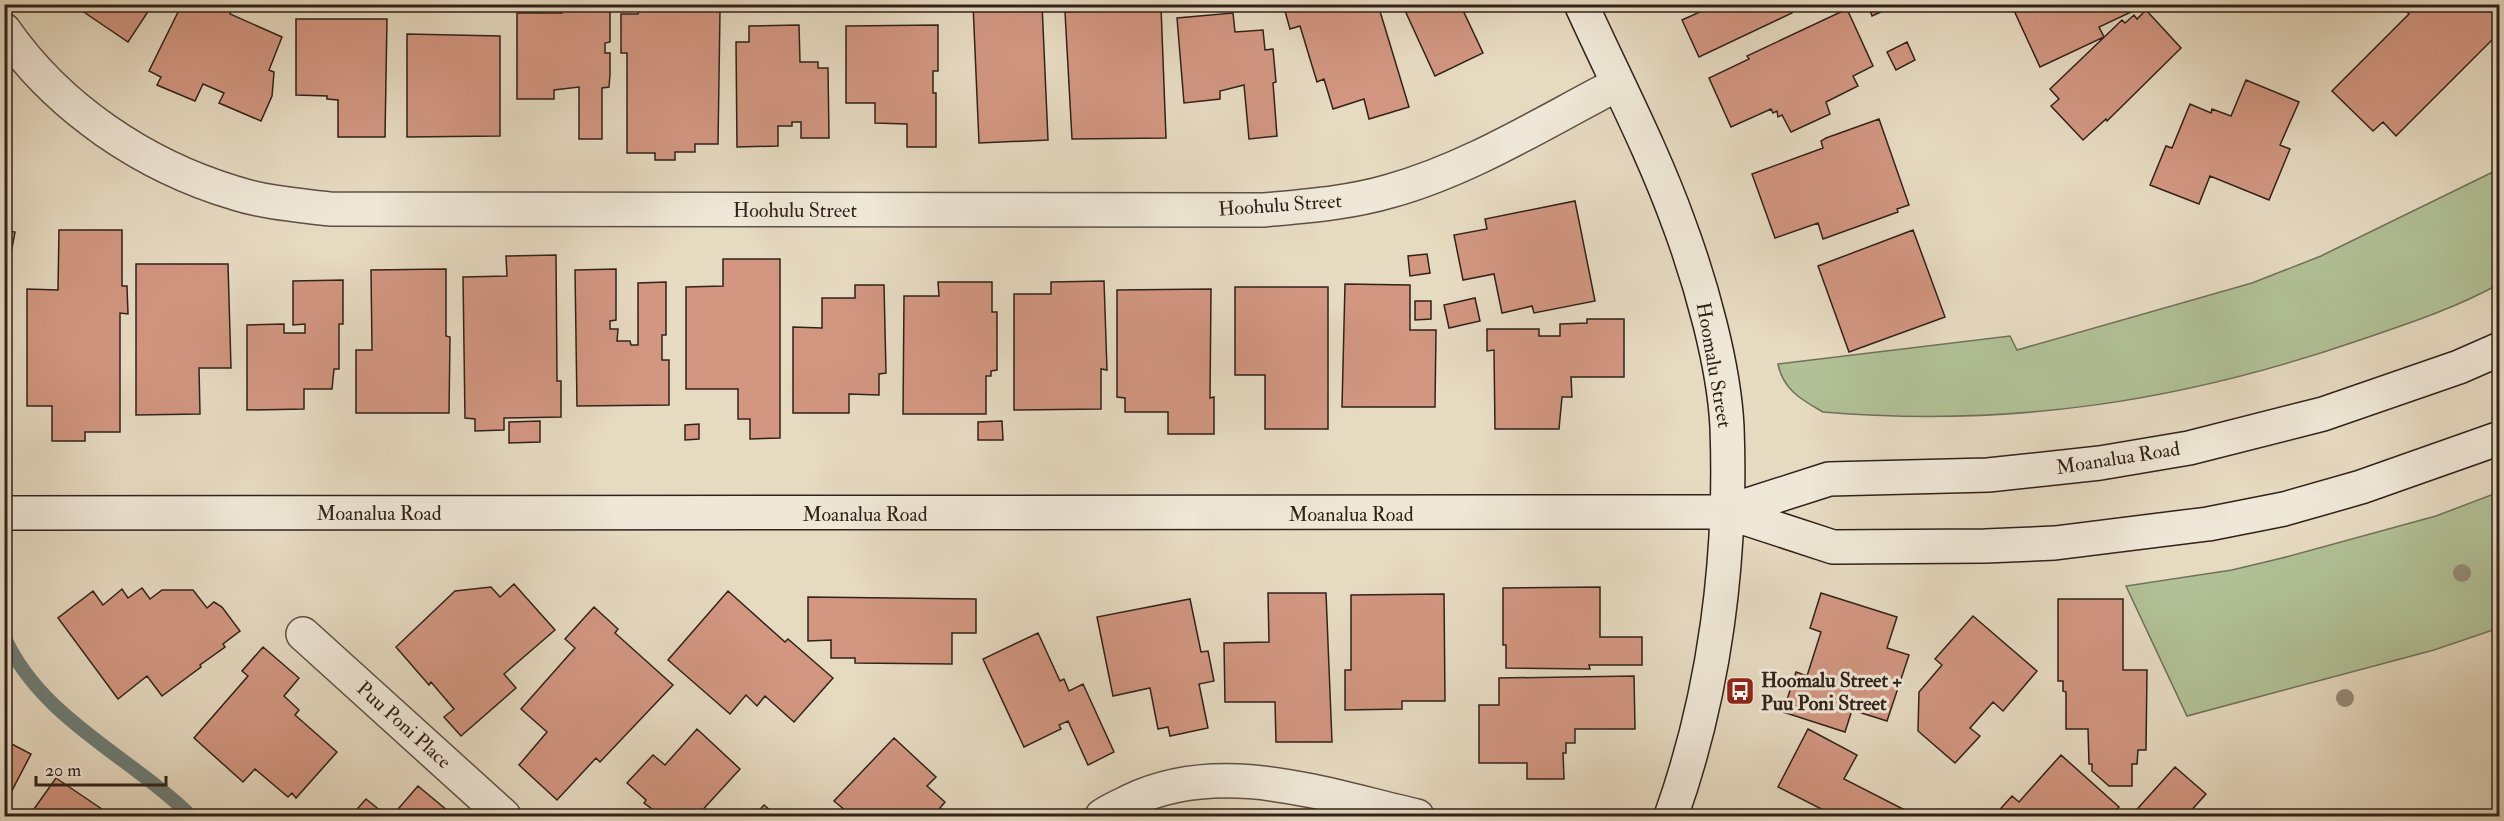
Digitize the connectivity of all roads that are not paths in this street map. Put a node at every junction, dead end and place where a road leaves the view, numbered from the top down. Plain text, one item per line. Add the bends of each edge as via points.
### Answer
1 (1581, 4) edge
2 (4, 30) edge
3 (1618, 84) junction
4 (2499, 349) edge
5 (2499, 438) edge
6 (1726, 512) junction
7 (4, 513) edge
8 (303, 634) dead end
9 (504, 816) edge
10 (1102, 816) edge
11 (1417, 816) edge
12 (1671, 816) edge

1 - 3 main road, Hoomalu Street
2 - 3 main road, Hoohulu Street via 23,57 71,105 121,140 171,167 234,193 330,209 1264,210 1334,204 1391,191 1437,174
3 - 6 main road, Hoomalu Street via 1667,193 1702,296 1727,426
4 - 6 main road, Moanalua Road via 2459,367 2322,414 2189,447 2100,463 1988,475 1829,479
5 - 6 main road, Moanalua Road via 2361,487 2284,509 2208,524 2055,543 1833,547
6 - 7 main road, Moanalua Road
6 - 12 main road, Hoomalu Street via 1722,599 1702,707
8 - 9 main road, Puu Poni Place
10 - 11 main road via 1148,793 1195,782 1240,780 1287,786

